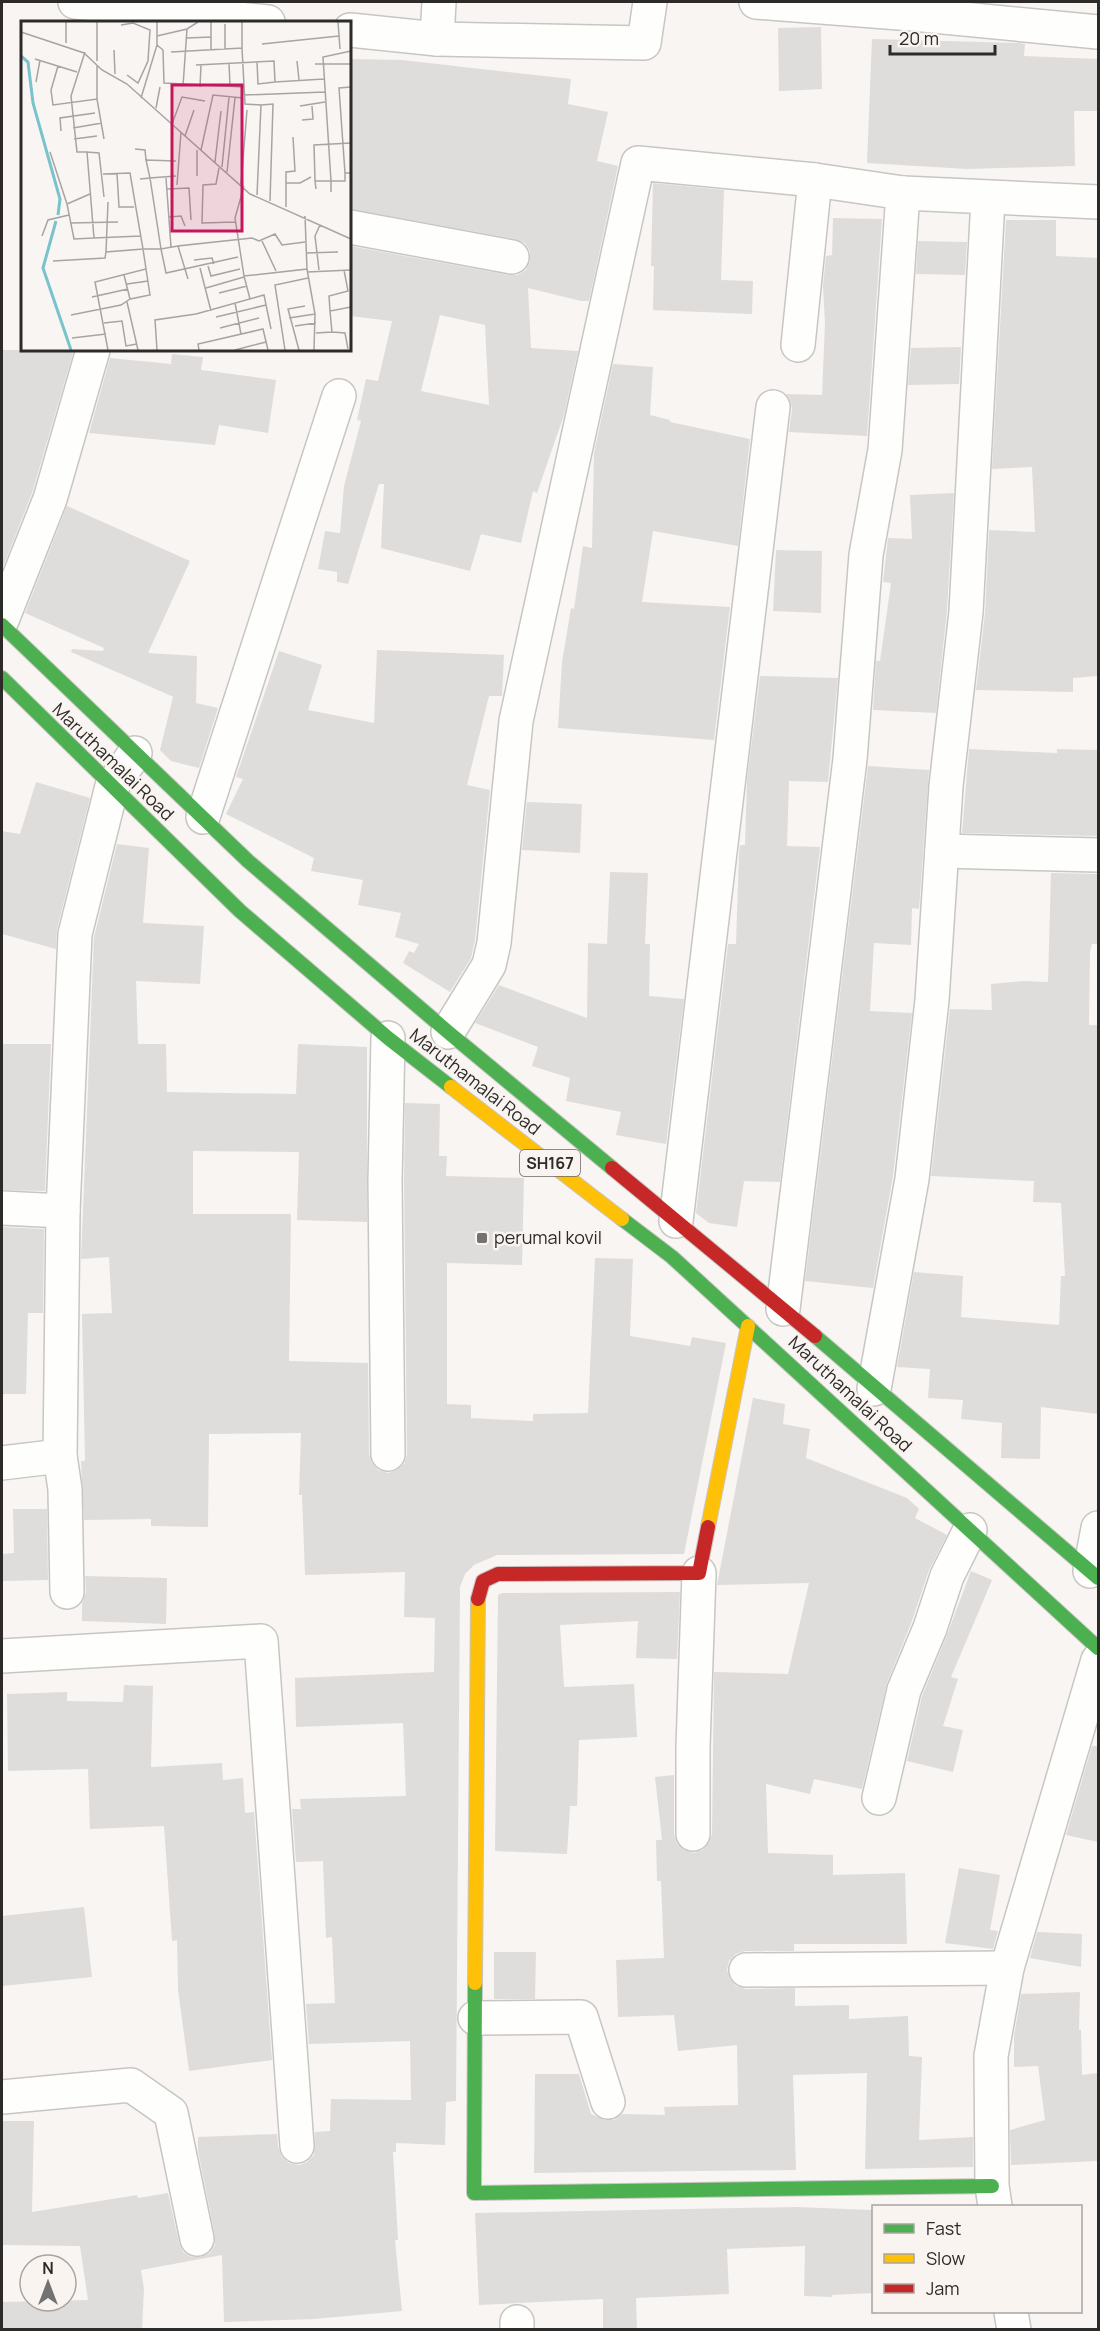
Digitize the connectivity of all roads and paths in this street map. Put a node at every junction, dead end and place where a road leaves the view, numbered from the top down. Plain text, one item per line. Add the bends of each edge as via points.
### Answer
1 (75, 2) edge
2 (439, 2) edge
3 (650, 2) edge
4 (756, 2) edge
5 (172, 7) edge
6 (912, 8) edge
7 (262, 21) edge
8 (351, 30) edge
9 (1098, 33) edge
10 (437, 39) junction
11 (815, 180) junction
12 (903, 194) junction
13 (988, 199) junction
14 (1098, 202) edge
15 (351, 226) edge
16 (512, 257) dead end
17 (798, 345) dead end
18 (93, 351) edge
19 (339, 396) dead end
20 (773, 407) dead end
21 (2, 620) edge
22 (2, 625) edge
23 (2, 678) edge
24 (135, 753) junction
25 (112, 786) junction
26 (203, 817) junction
27 (942, 851) junction
28 (1098, 855) edge
29 (448, 1032) junction
30 (388, 1038) junction
31 (2, 1208) edge
32 (63, 1210) junction
33 (676, 1221) junction
34 (783, 1309) junction
35 (748, 1326) junction
36 (874, 1389) junction
37 (388, 1454) dead end
38 (60, 1456) junction
39 (2, 1463) edge
40 (1098, 1528) edge
41 (970, 1530) junction
42 (699, 1573) junction
43 (1094, 1575) edge
44 (67, 1592) dead end
45 (1098, 1648) edge
46 (2, 1656) edge
47 (1098, 1660) edge
48 (879, 1798) dead end
49 (693, 1834) dead end
50 (1006, 1968) junction
51 (746, 1970) dead end
52 (475, 2018) junction
53 (2, 2097) edge
54 (608, 2102) dead end
55 (297, 2146) dead end
56 (994, 2196) edge
57 (198, 2239) dead end
58 (1011, 2313) edge
59 (1014, 2330) edge

1 - 5 street
2 - 10 street
3 - 10 street via 644,43
4 - 6 street
5 - 7 street
6 - 9 street
8 - 10 street
11 - 12 street
11 - 17 street
11 - 29 street via 638,163 516,721 494,943 489,965
12 - 13 street
12 - 34 street via 885,450 866,555 850,759
13 - 14 street
13 - 27 street via 966,612
15 - 16 street
18 - 21 street via 50,499
19 - 26 street
20 - 33 street
22 - 24 main road, Maruthamalai Road / SH167
23 - 25 main road, Maruthamalai Road / SH167
24 - 25 street
24 - 26 main road, Maruthamalai Road / SH167
25 - 30 main road, Maruthamalai Road / SH167 via 240,911
25 - 32 street via 75,934
26 - 29 main road, Maruthamalai Road / SH167 via 248,861
27 - 28 street
27 - 36 street via 932,1000 912,1179
29 - 33 main road, Maruthamalai Road / SH167
30 - 35 main road, Maruthamalai Road / SH167 via 672,1257
30 - 37 street
31 - 32 street
32 - 38 street
33 - 34 main road, Maruthamalai Road / SH167
34 - 36 main road, Maruthamalai Road / SH167
35 - 41 main road, Maruthamalai Road / SH167
35 - 42 main road
36 - 43 main road, Maruthamalai Road / SH167
38 - 39 street
38 - 44 street via 65,1489
40 - 43 street
41 - 45 main road, Maruthamalai Road / SH167
41 - 48 street via 947,1576 904,1690
42 - 49 street
42 - 52 main road via 498,1574 483,1581 477,1609
46 - 55 street via 261,1641
47 - 50 street
50 - 51 street
50 - 56 street via 991,2056
52 - 54 street via 581,2017
52 - 56 main road via 474,2193
53 - 57 street via 131,2085 171,2113
58 - 59 street

